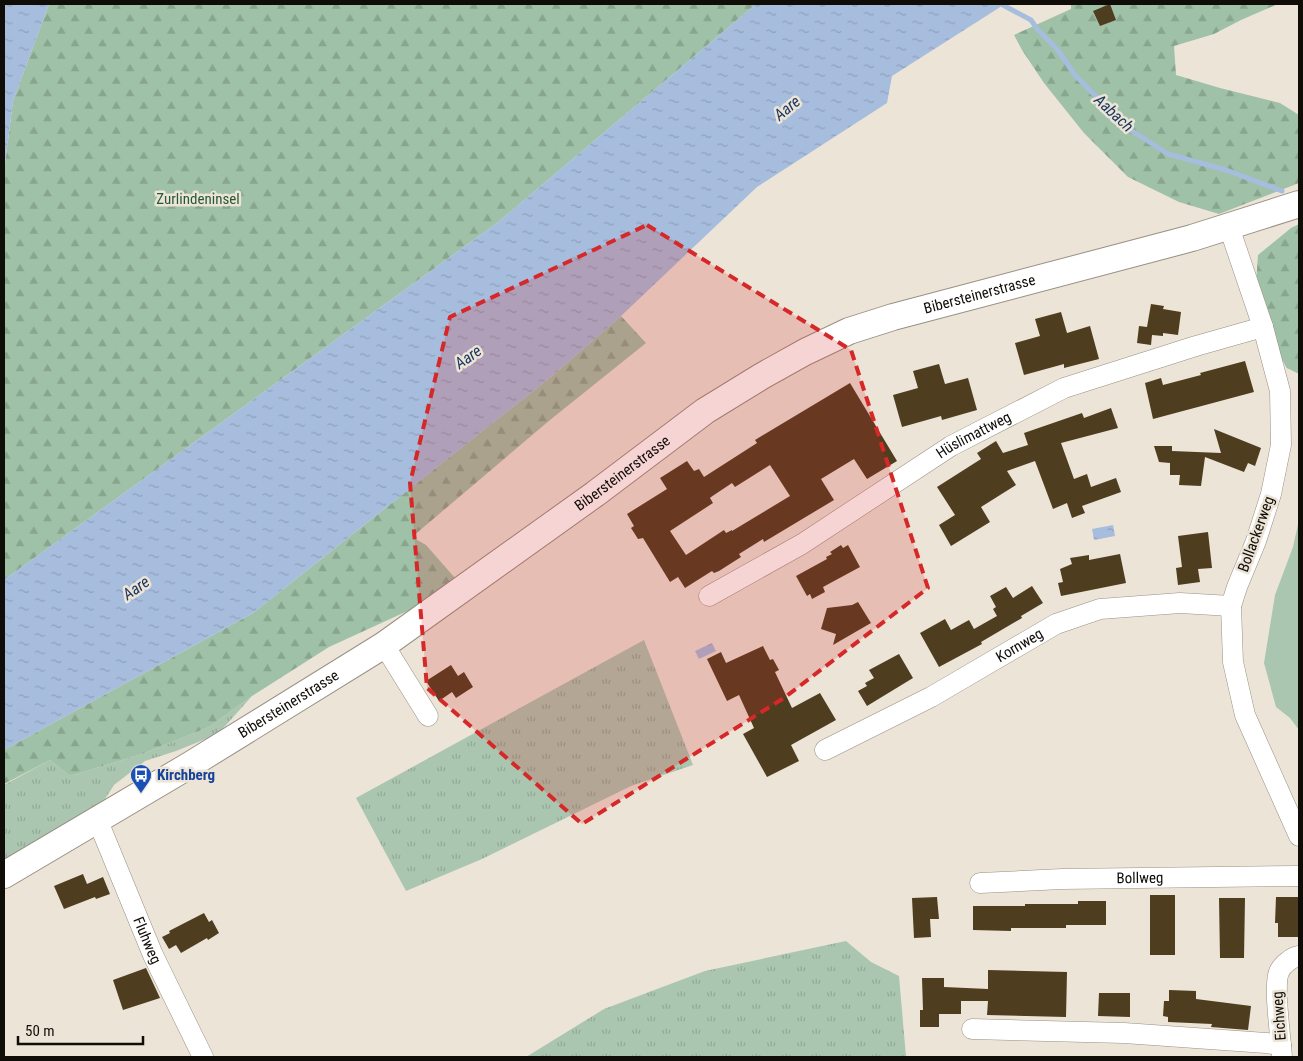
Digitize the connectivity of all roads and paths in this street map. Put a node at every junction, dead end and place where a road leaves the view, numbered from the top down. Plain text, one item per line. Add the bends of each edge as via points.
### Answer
1 (1299, 204) edge
2 (1229, 227) junction
3 (1264, 327) junction
4 (709, 596) dead end
5 (1232, 606) junction
6 (384, 645) junction
7 (428, 716) dead end
8 (825, 750) dead end
9 (96, 820) junction
10 (1299, 836) edge
11 (4, 875) edge
12 (1299, 876) edge
13 (980, 883) dead end
14 (1299, 956) edge
15 (972, 1029) dead end
16 (1282, 1051) edge
17 (204, 1057) edge

1 - 2 main road, Bibersteinerstrasse
2 - 3 street, Bollackerweg
2 - 6 main road, Bibersteinerstrasse via 893,317 849,331 805,352 705,411
3 - 4 street, Hüslimattweg via 1064,388 951,446 802,544
3 - 5 street, Bollackerweg via 1280,391 1281,445 1271,494
5 - 8 street, Kornweg via 1180,603 1100,609 1056,624 931,697
5 - 10 street, Bollackerweg via 1233,662 1245,715
6 - 7 street
6 - 9 main road, Bibersteinerstrasse
9 - 11 main road, Bibersteinerstrasse
9 - 17 street, Fluhweg via 153,955
12 - 13 street, Bollweg
14 - 16 street, Eichweg via 1278,974
15 - 16 street via 1124,1033 1266,1043

